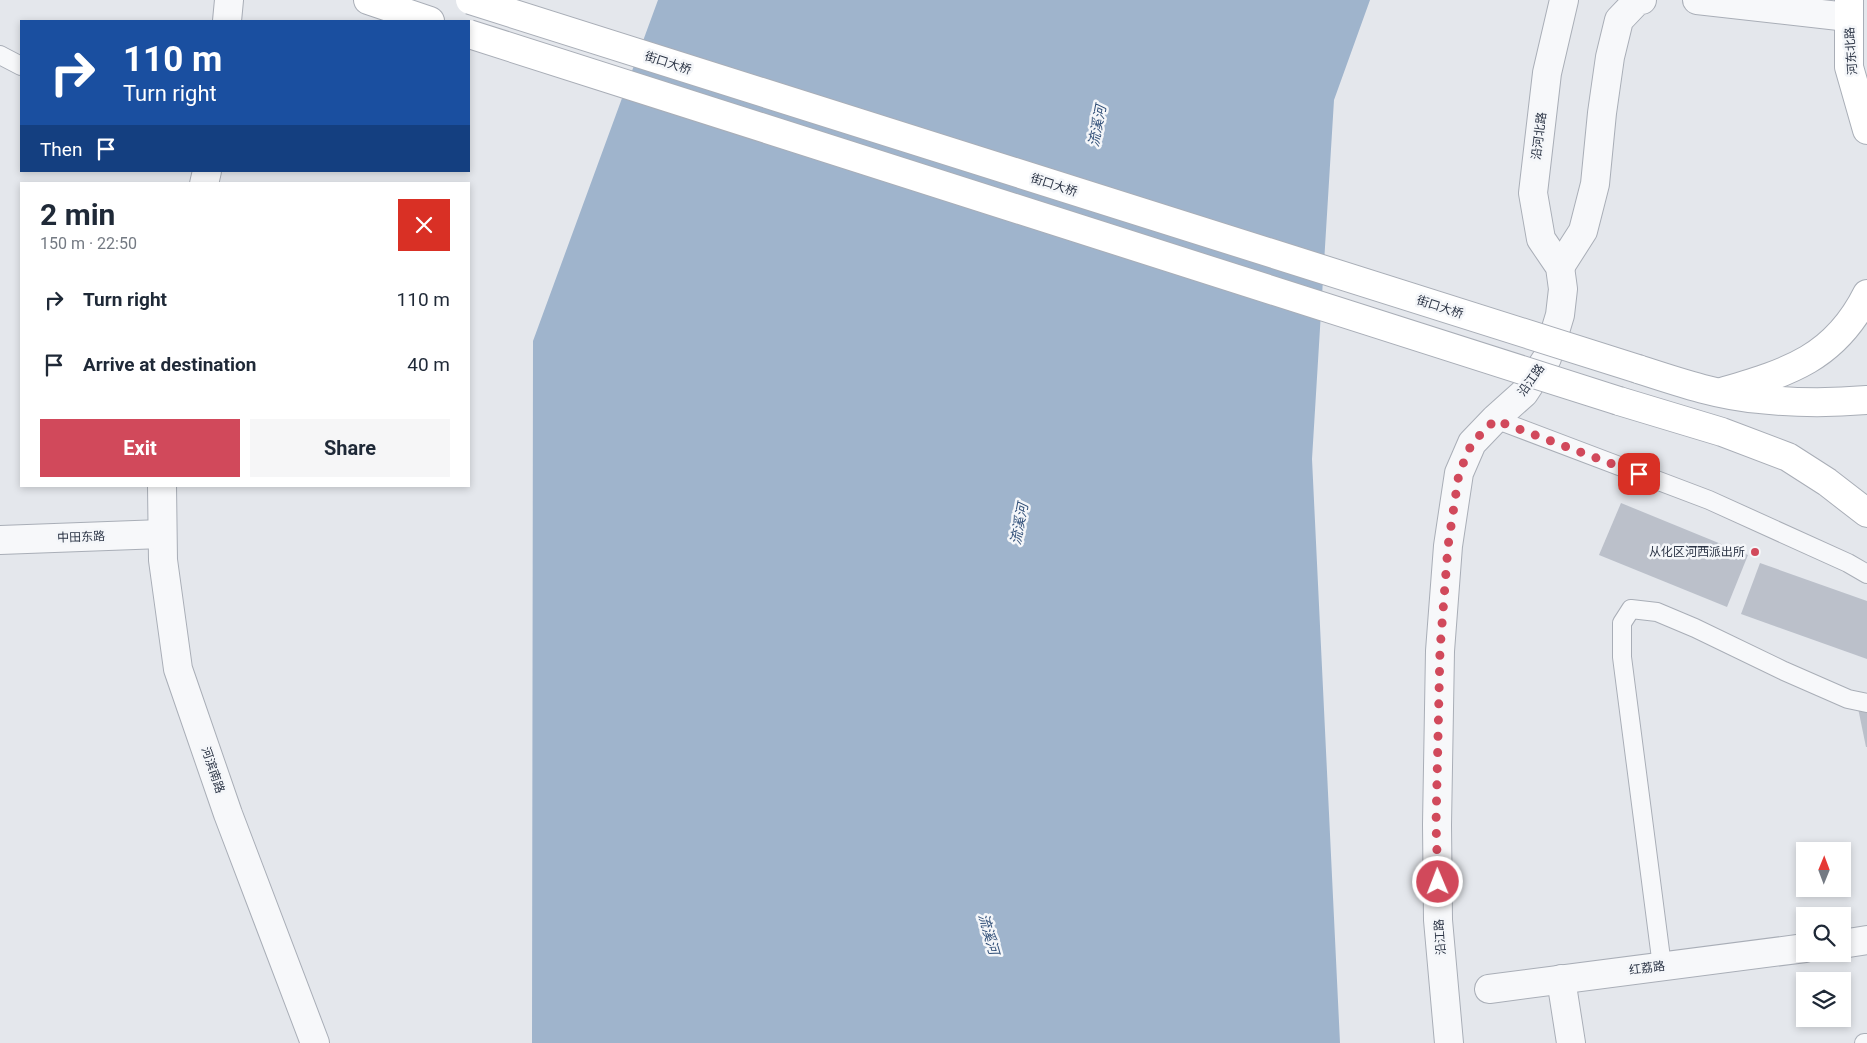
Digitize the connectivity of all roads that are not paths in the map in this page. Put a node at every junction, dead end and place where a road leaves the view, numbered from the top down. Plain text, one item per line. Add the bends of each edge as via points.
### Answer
1 (229, 0) edge
2 (368, 0) edge
3 (470, 0) edge
4 (1564, 0) edge
5 (1642, 0) edge
6 (1697, 0) edge
7 (1849, 9) edge
8 (411, 19) edge
9 (227, 20) edge
10 (470, 34) edge
11 (0, 55) edge
12 (20, 65) edge
13 (1867, 130) edge
14 (1560, 267) junction
15 (1867, 294) edge
16 (1720, 392) junction
17 (1867, 400) edge
18 (1495, 420) junction
19 (162, 487) edge
20 (1855, 496) edge
21 (1867, 513) edge
22 (162, 534) junction
23 (0, 540) edge
24 (1867, 574) edge
25 (1867, 703) edge
26 (1867, 940) edge
27 (1851, 943) edge
28 (1796, 949) edge
29 (1662, 966) junction
30 (1561, 980) junction
31 (1489, 989) dead end
32 (315, 1043) edge
33 (1448, 1043) edge
34 (1571, 1043) edge

1 - 9 street
2 - 8 main road
3 - 16 main road, 街口大桥, bridge via 1638,369
4 - 14 street, 沿河北路 via 1547,73 1533,193 1541,239
5 - 14 street via 1638,0 1619,20 1610,57 1595,184 1583,232
6 - 7 street
7 - 13 main road, 河东北路 via 1849,67
10 - 20 main road, bridge via 1722,432 1788,458
11 - 12 lane
14 - 18 street, 沿江路 via 1563,289 1560,315 1547,358 1524,393
15 - 16 main road via 1841,335 1805,362 1775,376
16 - 17 main road, 街口大桥 via 1760,399
18 - 24 lane via 1709,500
18 - 33 street, 沿江路 via 1472,443 1459,473 1448,546 1441,632 1436,824 1438,920
19 - 22 street, 河滨南路
20 - 21 main road
22 - 23 street, 中田东路
22 - 32 street, 河滨南路 via 178,669 228,814
25 - 29 lane via 1848,699 1657,612 1631,609 1622,623 1622,657
26 - 27 street
28 - 29 street, 红荔路
29 - 30 street, 红荔路
30 - 31 street, 红荔路
30 - 34 street

